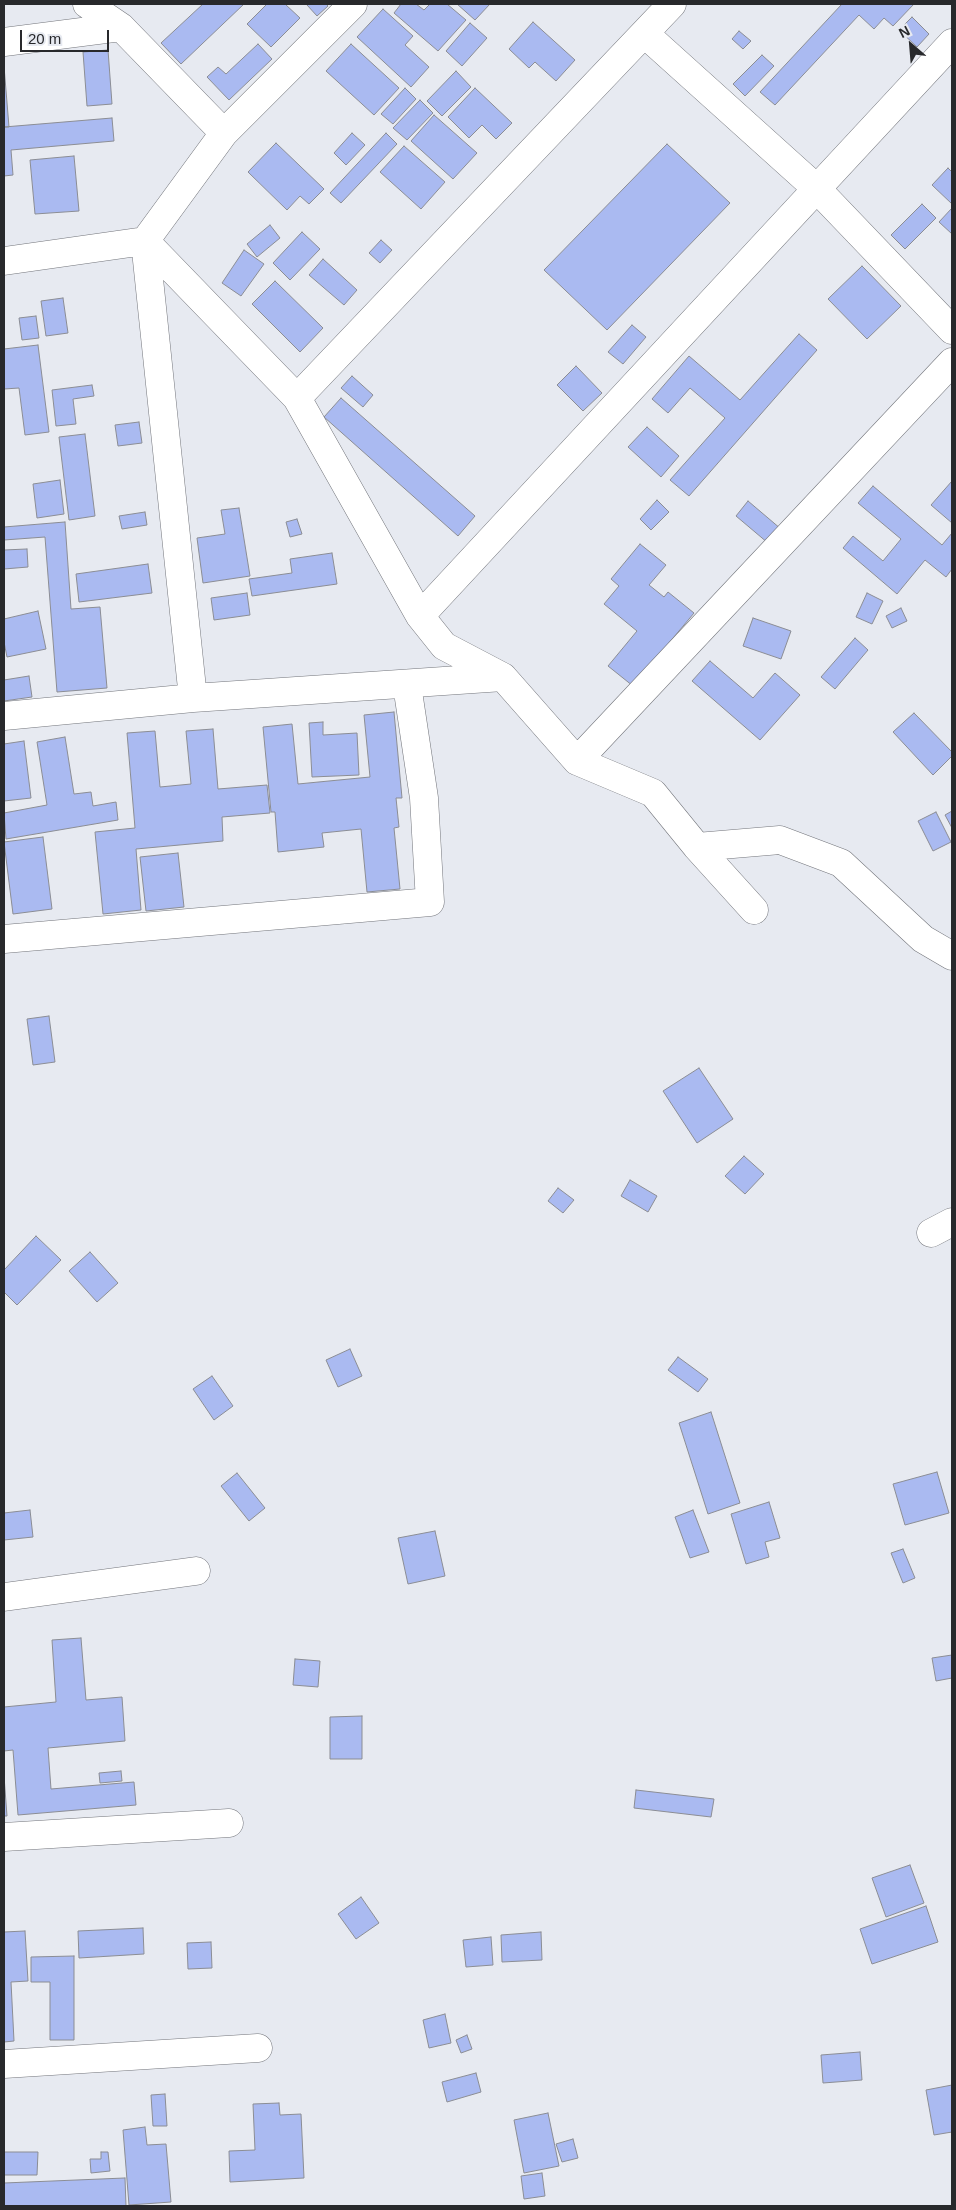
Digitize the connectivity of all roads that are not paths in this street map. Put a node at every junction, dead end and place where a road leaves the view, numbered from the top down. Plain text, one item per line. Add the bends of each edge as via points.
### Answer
1 (87, 4) edge
2 (353, 4) edge
3 (672, 4) edge
4 (120, 27) junction
5 (645, 34) junction
6 (4, 42) edge
7 (952, 43) edge
8 (224, 133) junction
9 (816, 188) junction
10 (145, 241) junction
11 (4, 261) edge
12 (952, 330) edge
13 (952, 362) edge
14 (297, 398) junction
15 (420, 616) junction
16 (503, 677) junction
17 (407, 685) junction
18 (193, 698) junction
19 (4, 716) edge
20 (577, 761) junction
21 (696, 847) junction
22 (754, 910) dead end
23 (4, 939) edge
24 (952, 956) edge
25 (196, 1571) dead end
26 (4, 1597) edge
27 (230, 1824) dead end
28 (4, 1837) edge
29 (258, 2048) dead end
30 (4, 2064) edge

1 - 4 street
2 - 8 street
3 - 5 street
4 - 6 street
4 - 8 street
5 - 9 street
5 - 14 street
7 - 9 street
8 - 10 street
9 - 12 street
9 - 15 street
10 - 11 street
10 - 14 street
10 - 18 street
13 - 20 street
14 - 15 street
15 - 16 street via 444,646
16 - 17 street
16 - 20 street
17 - 18 street
17 - 23 street via 424,798 430,902
18 - 19 street
20 - 21 street via 652,793
21 - 22 street
21 - 24 street via 780,840 841,863 923,939
25 - 26 street
27 - 28 street
29 - 30 street

